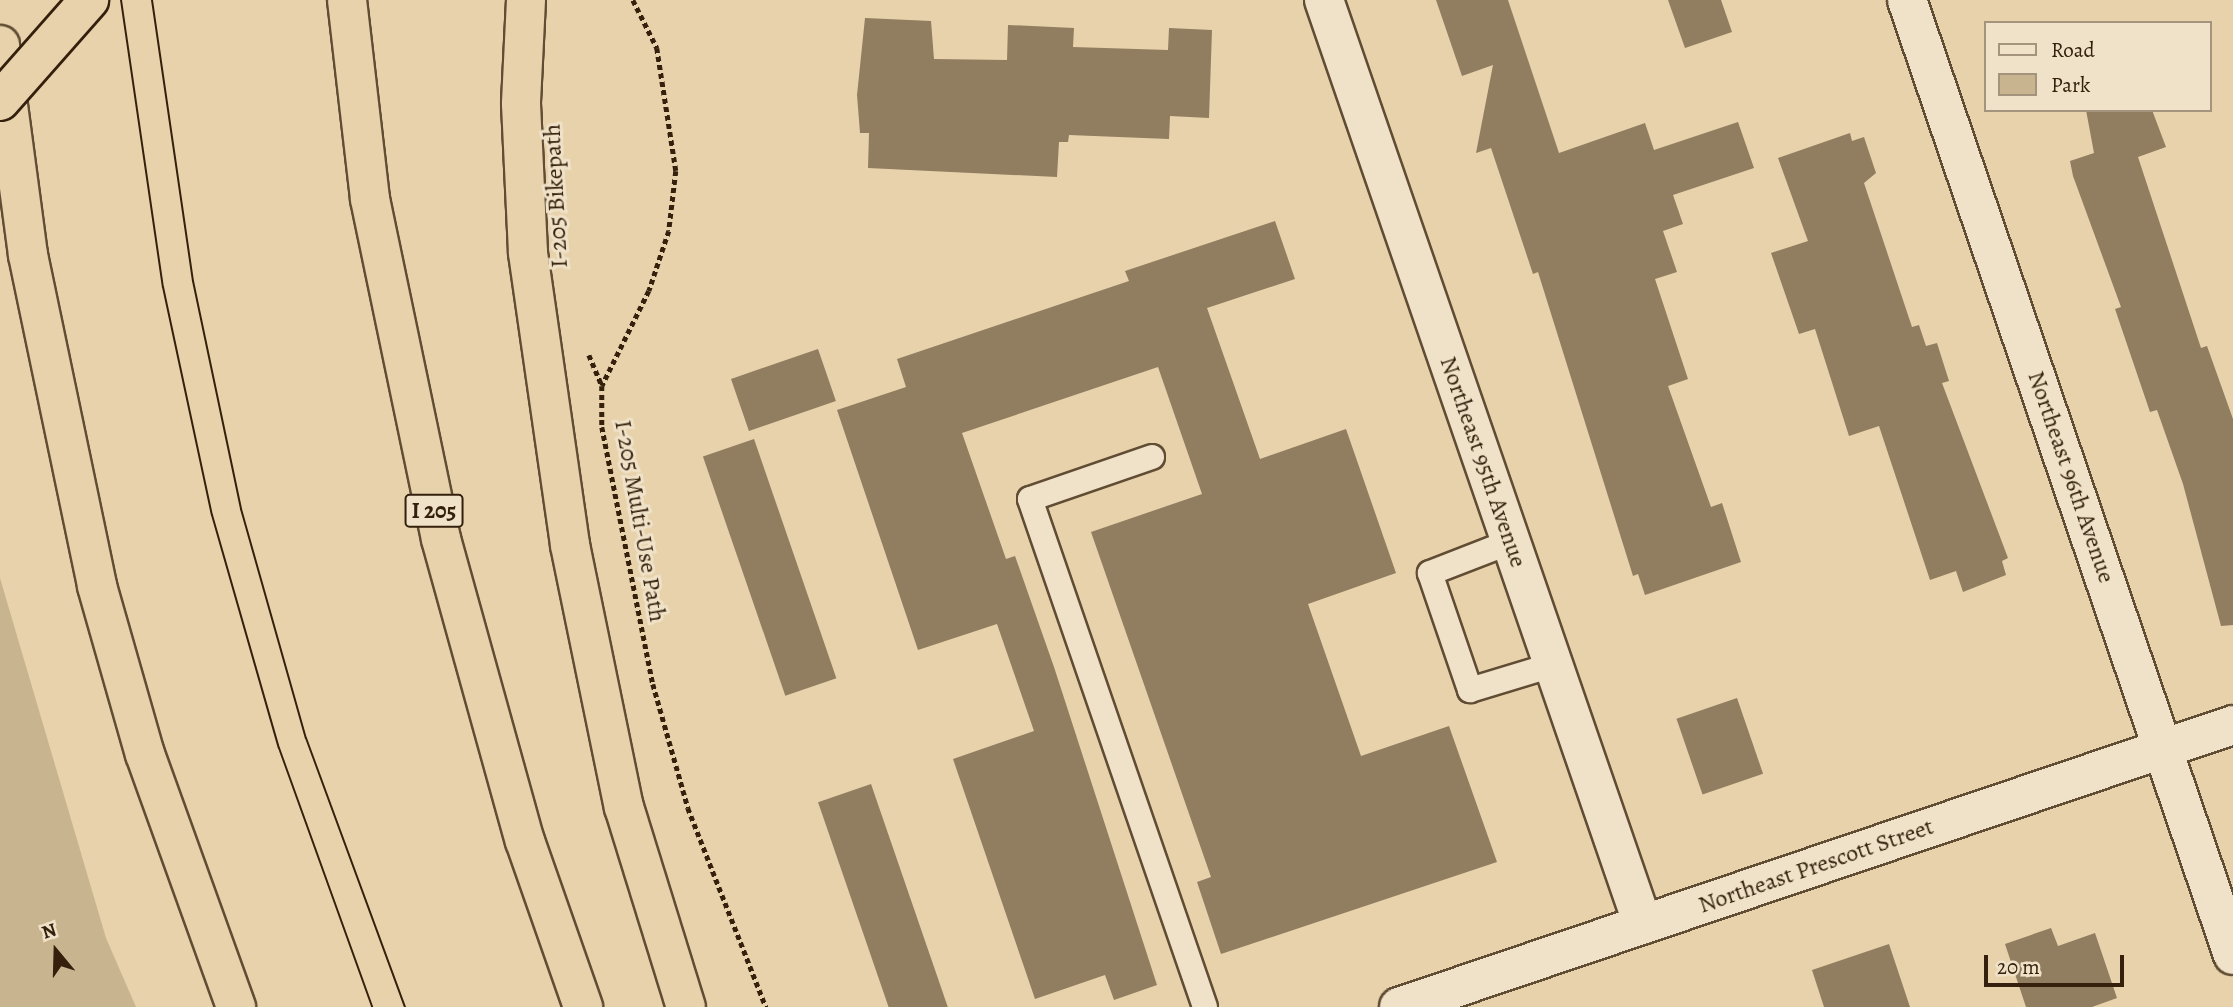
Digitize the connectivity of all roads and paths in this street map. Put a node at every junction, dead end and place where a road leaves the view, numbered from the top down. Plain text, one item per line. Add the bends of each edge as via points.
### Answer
1 (89, 0) edge
2 (347, 0) edge
3 (526, 0) edge
4 (633, 0) edge
5 (1324, 0) edge
6 (1907, 0) edge
7 (0, 45) edge
8 (0, 101) edge
9 (587, 345) dead end
10 (602, 386) junction
11 (1152, 457) dead end
12 (1510, 541) junction
13 (1553, 665) junction
14 (2233, 725) edge
15 (2164, 748) junction
16 (1643, 925) junction
17 (2233, 955) edge
18 (236, 1007) edge
19 (583, 1007) edge
20 (687, 1007) edge
21 (766, 1007) edge
22 (1205, 1007) edge
23 (1399, 1007) edge

1 - 8 main road, bridge
2 - 19 main road, I 205 via 384,278 440,538 525,841
3 - 20 main road via 521,104 528,253 570,545 624,807
4 - 10 path via 657,48 676,171 669,231 649,291
5 - 12 street, Northeast 95th Avenue
6 - 15 street, Northeast 96th Avenue
7 - 18 main road via 27,255 96,586 154,780
9 - 10 path
10 - 21 path, I-205 Multi-Use Path via 610,476 653,684 719,898
11 - 22 lane via 1030,499
12 - 13 street, Northeast 95th Avenue
12 - 13 lane via 1430,573 1470,691
13 - 16 street, Northeast 95th Avenue
14 - 15 street, Northeast Prescott Street
15 - 16 street, Northeast Prescott Street
15 - 17 street, Northeast 96th Avenue
16 - 23 street, Northeast Prescott Street

